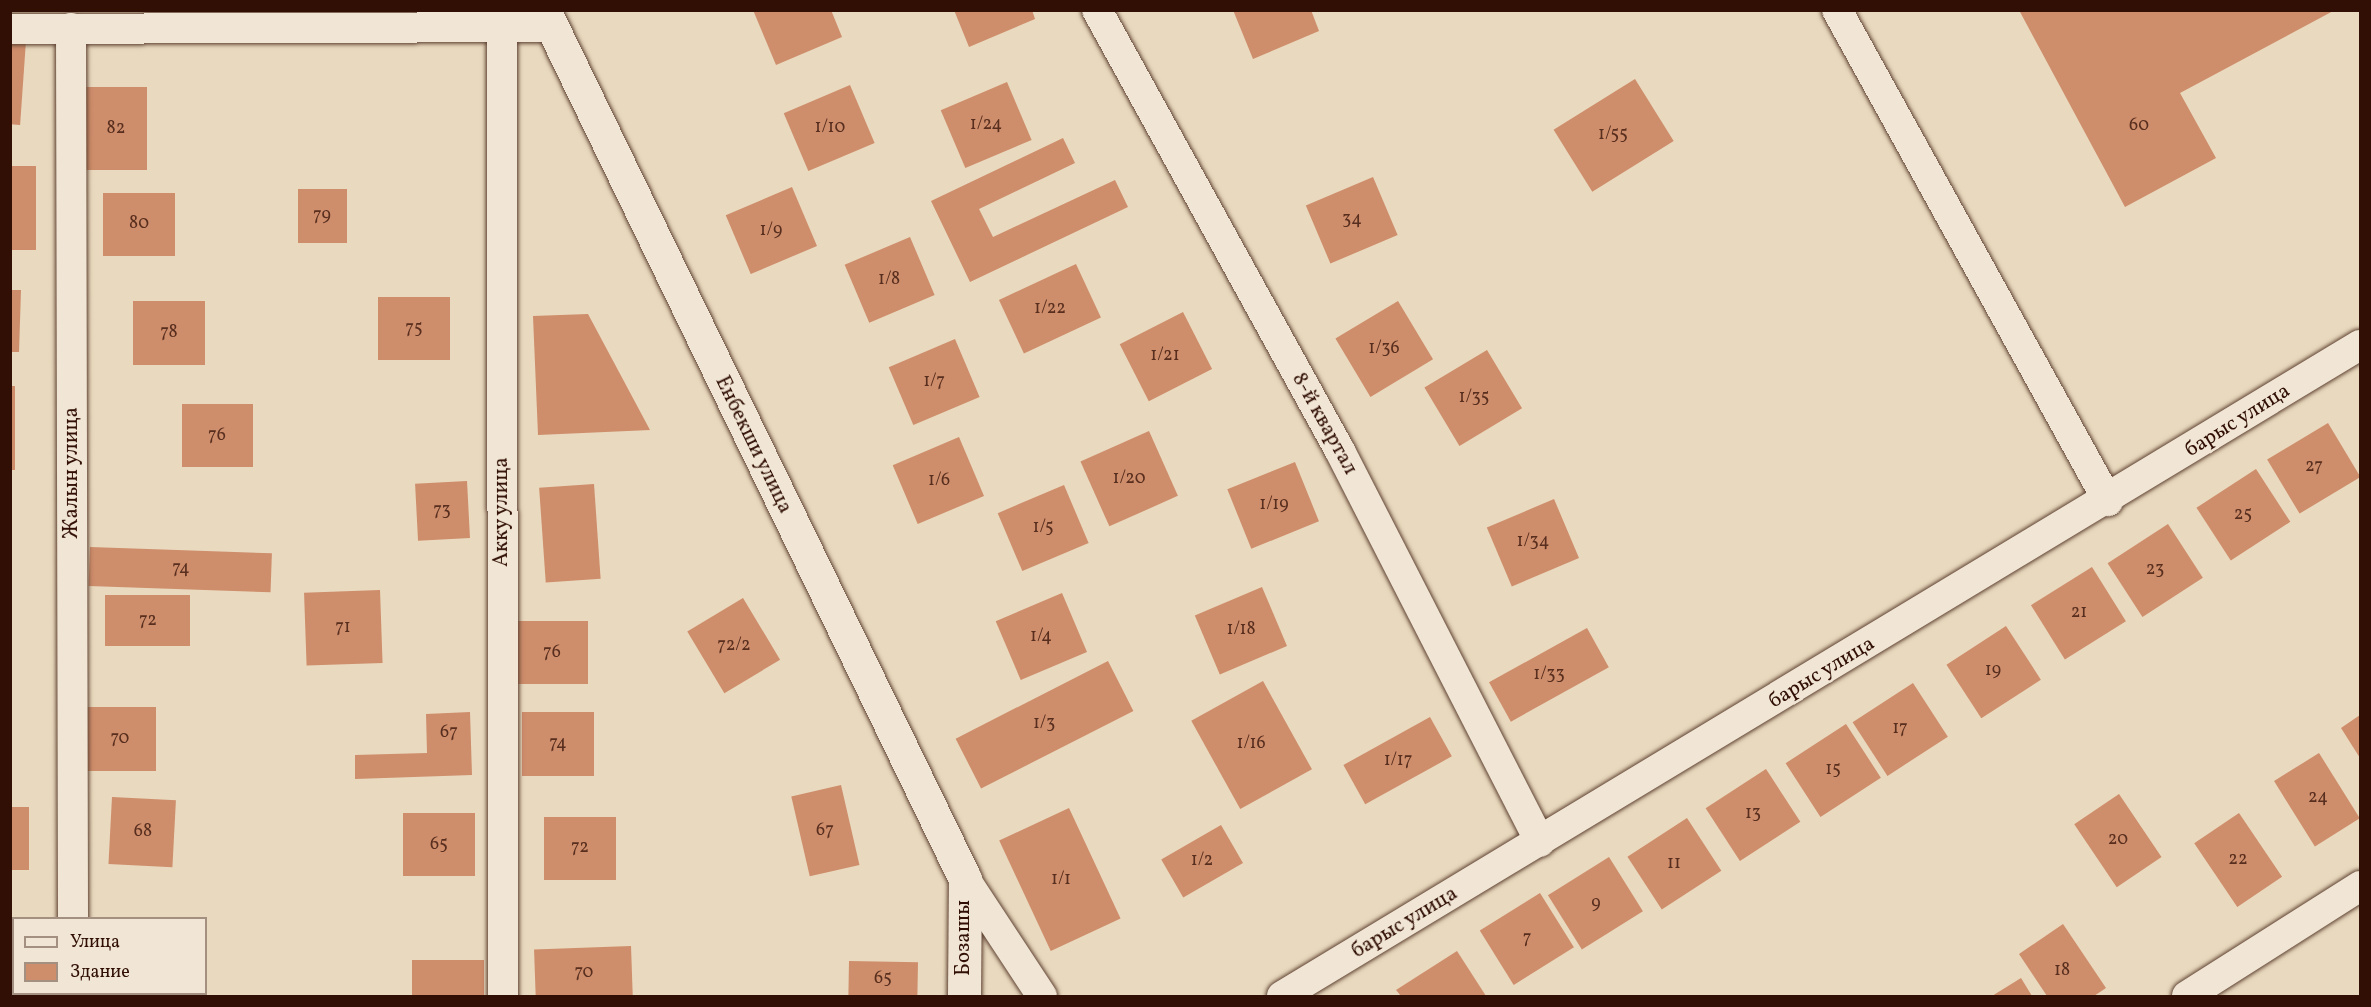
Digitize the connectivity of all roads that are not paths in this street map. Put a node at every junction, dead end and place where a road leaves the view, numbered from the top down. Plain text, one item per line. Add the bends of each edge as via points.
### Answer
1 (1097, 10) edge
2 (1837, 10) edge
3 (546, 19) edge
4 (10, 28) edge
5 (70, 28) junction
6 (502, 28) junction
7 (2361, 345) edge
8 (2108, 501) junction
9 (1540, 842) junction
10 (965, 879) junction
11 (2361, 886) edge
12 (73, 917) edge
13 (503, 996) edge
14 (964, 996) edge
15 (1042, 996) edge
16 (1282, 996) edge
17 (2187, 996) edge

1 - 9 street, 8-й квартал via 1340,451
2 - 8 street
3 - 6 street
3 - 10 street, Енбекши улица
4 - 5 street
5 - 6 street
5 - 12 street, Жалын улица
6 - 13 street, Акку улица
7 - 8 street, барыс улица
8 - 9 street, барыс улица
9 - 16 street, барыс улица
10 - 14 street, Бозашы
10 - 15 street
11 - 17 street

